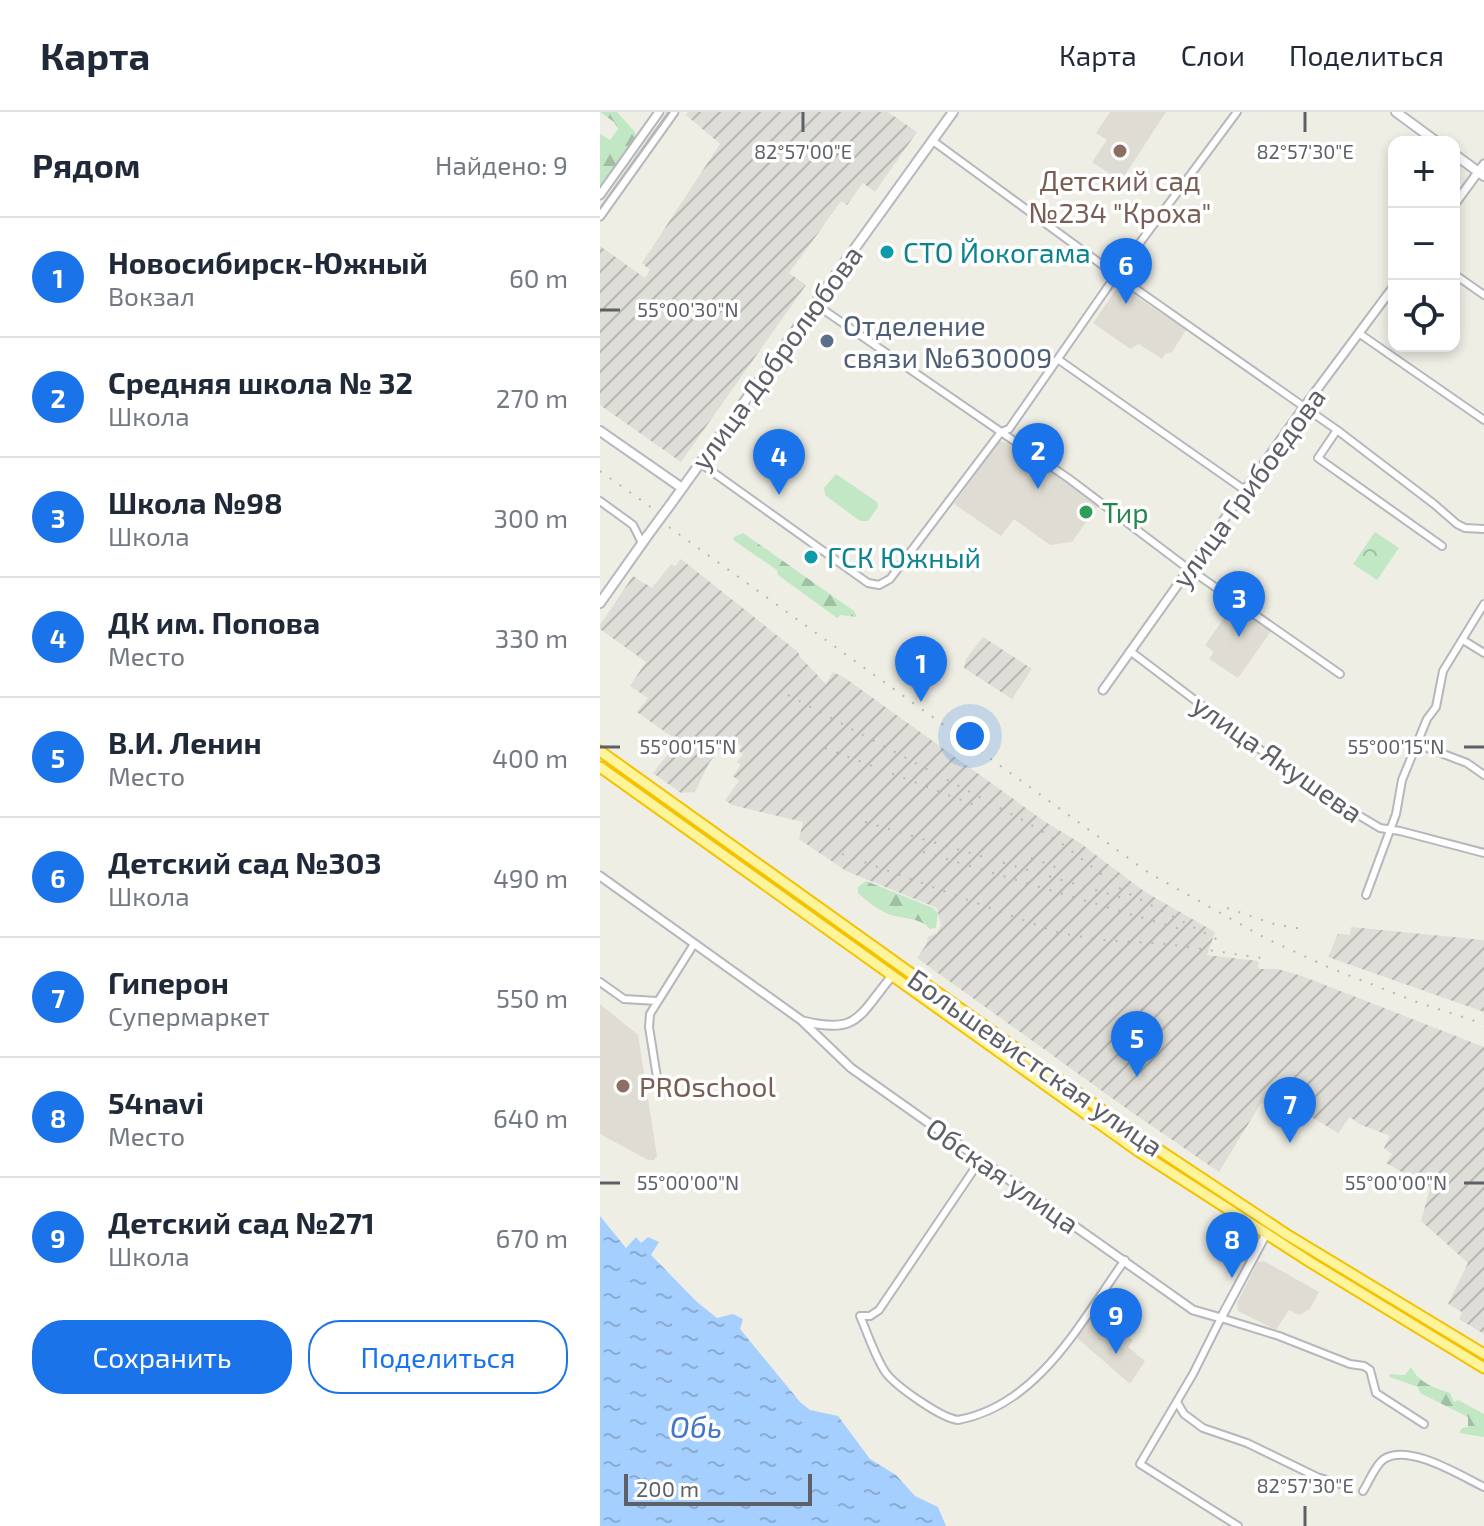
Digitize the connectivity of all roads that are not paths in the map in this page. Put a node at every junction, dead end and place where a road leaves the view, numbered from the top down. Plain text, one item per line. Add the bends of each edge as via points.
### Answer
1 (659, 112) edge
2 (674, 112) edge
3 (953, 112) edge
4 (1237, 112) edge
5 (1396, 112) edge
6 (1429, 136) edge
7 (933, 141) junction
8 (1460, 158) edge
9 (1482, 171) edge
10 (600, 195) edge
11 (1460, 198) edge
12 (600, 216) edge
13 (1116, 275) junction
14 (1460, 278) edge
15 (1388, 294) edge
16 (1484, 295) edge
17 (815, 304) junction
18 (1360, 334) junction
19 (1059, 360) junction
20 (1304, 407) junction
21 (1484, 420) edge
22 (1337, 430) junction
23 (600, 431) edge
24 (1001, 432) junction
25 (700, 463) junction
26 (682, 488) junction
27 (1246, 491) junction
28 (600, 501) edge
29 (1484, 529) edge
30 (645, 539) junction
31 (1442, 546) dead end
32 (1190, 569) junction
33 (604, 590) edge
34 (600, 603) edge
35 (1484, 604) edge
36 (1463, 640) junction
37 (1130, 651) junction
38 (1484, 653) edge
39 (1340, 674) dead end
40 (1103, 690) dead end
41 (1417, 744) junction
42 (600, 751) edge
43 (600, 767) edge
44 (1484, 775) edge
45 (1390, 830) junction
46 (1484, 853) edge
47 (600, 876) edge
48 (1366, 895) dead end
49 (694, 944) junction
50 (892, 976) junction
51 (600, 982) edge
52 (657, 1001) junction
53 (801, 1020) junction
54 (659, 1090) dead end
55 (981, 1159) junction
56 (1266, 1234) junction
57 (1125, 1260) junction
58 (1221, 1318) junction
59 (1484, 1354) edge
60 (1484, 1368) edge
61 (1177, 1402) junction
62 (1424, 1424) dead end
63 (1343, 1485) dead end
64 (1484, 1487) edge
65 (1363, 1491) dead end
66 (1238, 1526) edge

1 - 10 street
2 - 12 street
3 - 7 main road, улица Добролюбова
4 - 13 street
5 - 6 main road
7 - 13 street
7 - 17 main road, улица Добролюбова
8 - 9 main road
9 - 11 street
13 - 19 street
13 - 20 street
14 - 16 street
15 - 18 street, улица Грибоедова
17 - 24 street
17 - 25 main road, улица Добролюбова
18 - 20 street, улица Грибоедова
18 - 21 street
19 - 24 street via 1009,429
19 - 27 street
20 - 22 street
20 - 27 street, улица Грибоедова
22 - 29 street via 1457,524
22 - 31 street via 1318,458
23 - 26 main road
24 - 25 street via 890,579 879,585 868,583
24 - 32 street
25 - 26 main road, улица Добролюбова
26 - 30 main road, улица Добролюбова, bridge
27 - 32 street, улица Грибоедова
28 - 30 street
30 - 33 main road, улица Добролюбова
32 - 37 street, улица Грибоедова
32 - 39 street
33 - 34 main road, улица Добролюбова
35 - 36 street
36 - 38 street
36 - 41 street via 1443,671 1436,707
37 - 40 street, улица Грибоедова
37 - 45 street, улица Якушева via 1303,782
41 - 44 street
41 - 45 street
42 - 59 highway, Большевистская улица via 1144,1140
43 - 50 highway, Большевистская улица
45 - 46 street, улица Якушева
45 - 48 street
47 - 49 street, Обская улица
49 - 52 street
49 - 53 street, Обская улица
50 - 53 street via 854,1021 831,1027
50 - 56 highway, Большевистская улица via 1150,1160
51 - 52 street via 624,999
52 - 54 street via 649,1027
53 - 55 street, Обская улица via 851,1068
55 - 57 street, Обская улица
55 - 57 street via 879,1310 860,1316 885,1370 948,1419 1015,1398 1047,1368
56 - 58 street
56 - 60 highway, Большевистская улица
57 - 58 street, Обская улица via 1193,1310
58 - 61 street
58 - 62 street, Обская улица via 1364,1366 1376,1393
61 - 63 street via 1203,1428
61 - 66 street via 1140,1464
64 - 65 street via 1408,1455 1382,1460

